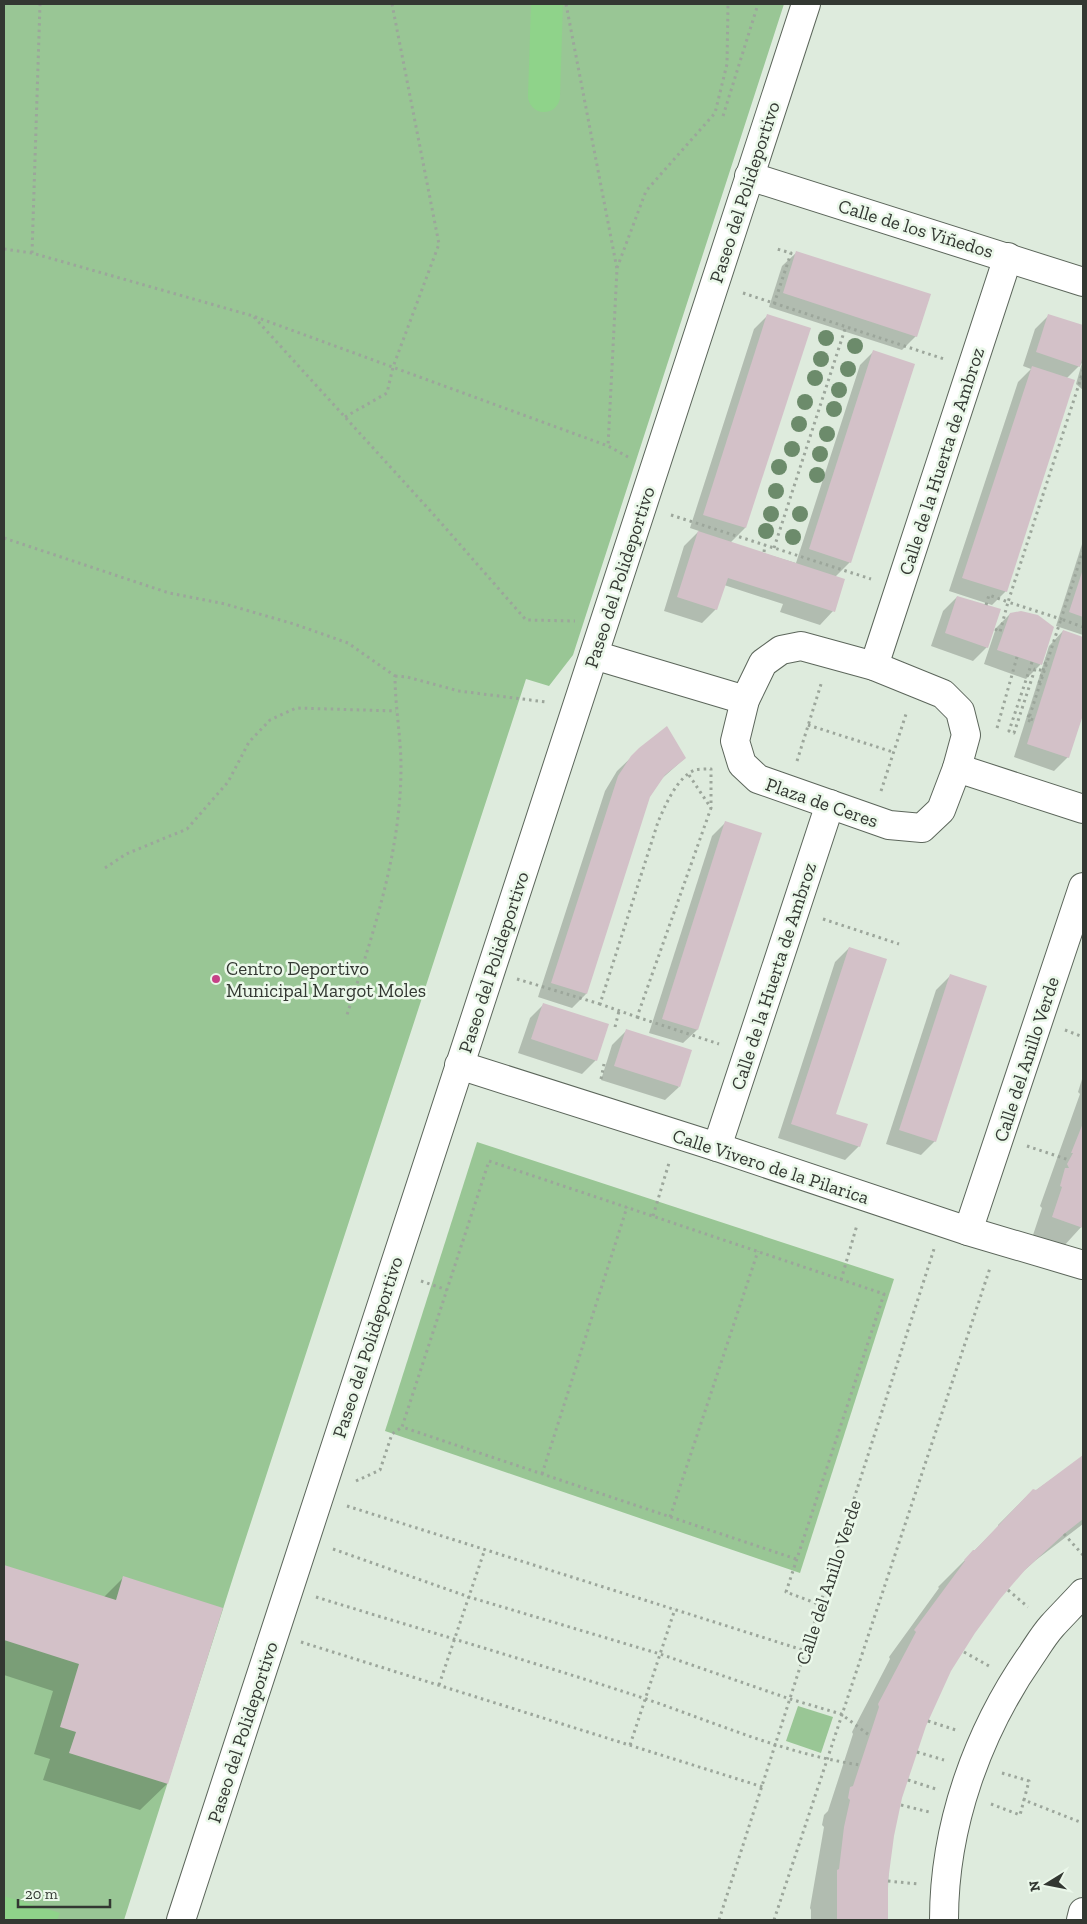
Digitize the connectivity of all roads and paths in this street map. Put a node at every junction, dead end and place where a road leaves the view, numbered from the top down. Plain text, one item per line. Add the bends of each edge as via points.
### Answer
1 (40, 4) edge
2 (392, 4) edge
3 (566, 4) edge
4 (728, 4) edge
5 (758, 4) edge
6 (806, 4) edge
7 (723, 116) dead end
8 (749, 176) junction
9 (4, 249) edge
10 (777, 249) dead end
11 (32, 253) junction
12 (1008, 257) junction
13 (617, 269) junction
14 (1083, 282) edge
15 (741, 293) dead end
16 (774, 304) junction
17 (253, 316) junction
18 (846, 326) junction
19 (949, 360) dead end
20 (393, 367) junction
21 (1083, 370) edge
22 (1082, 379) edge
23 (345, 417) junction
24 (608, 446) junction
25 (633, 460) dead end
26 (672, 515) dead end
27 (4, 538) edge
28 (765, 545) junction
29 (774, 548) junction
30 (1020, 550) dead end
31 (1083, 551) edge
32 (764, 552) dead end
33 (1025, 552) junction
34 (1077, 569) junction
35 (1082, 571) edge
36 (870, 579) dead end
37 (1068, 597) junction
38 (1073, 599) dead end
39 (1008, 602) junction
40 (986, 605) dead end
41 (1061, 619) junction
42 (605, 621) junction
43 (1083, 627) edge
44 (994, 629) dead end
45 (1052, 633) dead end
46 (1055, 640) junction
47 (1059, 641) dead end
48 (830, 654) junction
49 (594, 655) junction
50 (1017, 657) dead end
51 (1032, 662) dead end
52 (874, 666) junction
53 (1048, 666) junction
54 (1045, 672) junction
55 (395, 676) junction
56 (916, 683) junction
57 (1008, 684) dead end
58 (1039, 695) junction
59 (745, 700) junction
60 (546, 702) dead end
61 (396, 711) junction
62 (1033, 721) dead end
63 (808, 725) junction
64 (893, 752) junction
65 (957, 768) junction
66 (689, 775) junction
67 (788, 790) junction
68 (830, 804) junction
69 (711, 808) junction
70 (1083, 809) edge
71 (873, 819) junction
72 (105, 868) dead end
73 (1083, 887) edge
74 (795, 910) junction
75 (899, 944) dead end
76 (515, 978) dead end
77 (600, 1004) junction
78 (619, 1011) junction
79 (637, 1017) junction
80 (346, 1018) dead end
81 (615, 1027) dead end
82 (1064, 1030) dead end
83 (1083, 1036) edge
84 (723, 1045) dead end
85 (604, 1064) dead end
86 (459, 1065) junction
87 (597, 1086) dead end
88 (1027, 1146) dead end
89 (717, 1147) junction
90 (670, 1160) dead end
91 (1069, 1160) dead end
92 (627, 1207) junction
93 (653, 1216) junction
94 (858, 1221) dead end
95 (968, 1231) junction
96 (936, 1244) dead end
97 (758, 1251) junction
98 (992, 1263) dead end
99 (1083, 1265) edge
100 (841, 1280) junction
101 (421, 1281) dead end
102 (447, 1290) junction
103 (402, 1427) junction
104 (542, 1474) junction
105 (352, 1482) dead end
106 (342, 1504) dead end
107 (670, 1517) junction
108 (1064, 1534) dead end
109 (328, 1548) dead end
110 (485, 1549) junction
111 (1083, 1555) edge
112 (796, 1559) junction
113 (1008, 1590) dead end
114 (1083, 1593) edge
115 (313, 1596) dead end
116 (469, 1597) junction
117 (821, 1605) junction
118 (675, 1609) junction
119 (1034, 1612) dead end
120 (454, 1640) junction
121 (299, 1641) dead end
122 (806, 1651) junction
123 (964, 1652) dead end
124 (660, 1654) junction
125 (993, 1668) dead end
126 (439, 1685) junction
127 (645, 1699) junction
128 (790, 1699) junction
129 (841, 1714) junction
130 (928, 1720) dead end
131 (958, 1731) dead end
132 (869, 1735) dead end
133 (630, 1745) junction
134 (776, 1745) junction
135 (826, 1760) junction
136 (860, 1765) dead end
137 (908, 1780) dead end
138 (763, 1788) junction
139 (940, 1790) dead end
140 (1024, 1800) dead end
141 (987, 1803) dead end
142 (901, 1805) dead end
143 (930, 1812) dead end
144 (888, 1881) dead end
145 (924, 1884) dead end
146 (1083, 1912) edge
147 (181, 1920) edge
148 (719, 1920) edge
149 (774, 1920) edge
150 (944, 1920) edge
151 (1080, 1920) edge

1 - 11 path
2 - 20 path via 439,244
3 - 13 path
4 - 13 path via 727,64 715,113 646,191
5 - 7 path
6 - 8 street, Paseo del Polideportivo
8 - 12 street, Calle de los Viñedos
8 - 42 street, Paseo del Polideportivo
9 - 11 path
10 - 16 path via 791,253
11 - 17 path
12 - 14 street, Calle de los Viñedos
12 - 52 street, Calle de la Huerta de Ambroz
13 - 24 path
15 - 16 path
16 - 18 path
17 - 20 path
17 - 23 path
18 - 19 path
18 - 29 path
20 - 23 path via 387,392
20 - 24 path
21 - 22 path
22 - 33 path via 1065,418
23 - 42 path via 526,620
24 - 25 path
26 - 28 path
27 - 55 path via 169,593 225,604 348,643
28 - 29 path
28 - 32 path
29 - 36 path
30 - 33 path
31 - 34 path
33 - 39 path
34 - 35 path
34 - 37 path
37 - 38 path
37 - 41 path
39 - 40 path via 989,595
39 - 41 path
39 - 44 path via 1001,632
41 - 43 path
41 - 46 path
42 - 49 street, Paseo del Polideportivo
45 - 46 path
46 - 47 path
46 - 53 path
46 - 53 path
48 - 52 street, Plaza de Ceres
48 - 59 street, Plaza de Ceres via 801,646 781,650 763,663
48 - 63 path
49 - 59 street
49 - 86 street, Paseo del Polideportivo
50 - 57 path
51 - 54 path via 1009,731 1014,733 1035,669
52 - 56 street, Plaza de Ceres
53 - 54 path
53 - 58 path
54 - 58 path
55 - 60 path via 459,691
55 - 61 path
56 - 64 path
56 - 65 street, Plaza de Ceres via 943,694 960,711 966,736
58 - 62 path via 1027,720
59 - 67 street, Plaza de Ceres via 735,741 742,764 758,779
61 - 72 path via 296,708 270,720 249,742 228,782 187,829 126,854
61 - 80 path via 401,766 397,823 383,902
63 - 64 path
63 - 67 path
64 - 71 path
65 - 70 street
65 - 71 street, Plaza de Ceres via 941,810 922,828 889,825
66 - 69 path
66 - 69 path via 695,770 711,768
66 - 77 path via 670,795 658,822
67 - 68 street, Plaza de Ceres
68 - 71 street, Plaza de Ceres
68 - 74 street, Calle de la Huerta de Ambroz
69 - 79 path
73 - 95 street, Calle del Anillo Verde
74 - 75 path
74 - 89 street, Calle de la Huerta de Ambroz
76 - 77 path
77 - 78 path
78 - 79 path
78 - 81 path
79 - 84 path
82 - 83 path
85 - 87 path
86 - 89 street, Calle Vivero de la Pilarica
86 - 147 street, Paseo del Polideportivo
88 - 91 path
89 - 95 street, Calle Vivero de la Pilarica
90 - 93 path
92 - 93 path
92 - 102 path via 489,1162
92 - 104 path
93 - 97 path
94 - 100 path
95 - 99 street, Calle Vivero de la Pilarica
96 - 117 path, Calle del Anillo Verde
97 - 100 path
97 - 107 path
98 - 129 path
100 - 112 path via 884,1294
101 - 102 path
102 - 103 path
103 - 104 path
103 - 105 path via 392,1434 380,1470
104 - 107 path
106 - 110 path
107 - 112 path
108 - 111 path
109 - 116 path
110 - 116 path
110 - 118 path
112 - 117 path via 786,1592
113 - 119 path
114 - 150 street via 1051,1627 1014,1680 982,1740 957,1817 945,1886
115 - 120 path
116 - 120 path
116 - 124 path
117 - 122 path, Calle del Anillo Verde
118 - 122 path
118 - 124 path
120 - 126 path
120 - 127 path
121 - 126 path
122 - 128 path, Calle del Anillo Verde
123 - 125 path
124 - 127 path
124 - 128 path
126 - 133 path
127 - 133 path
127 - 134 path
128 - 129 path
128 - 134 path, Calle del Anillo Verde
129 - 132 path
129 - 135 path
130 - 131 path
133 - 138 path
134 - 135 path
134 - 138 path, Calle del Anillo Verde
135 - 136 path
135 - 149 path
137 - 139 path
138 - 148 path, Calle del Anillo Verde
140 - 141 path via 1020,1815
142 - 143 path
144 - 145 path
146 - 151 street

